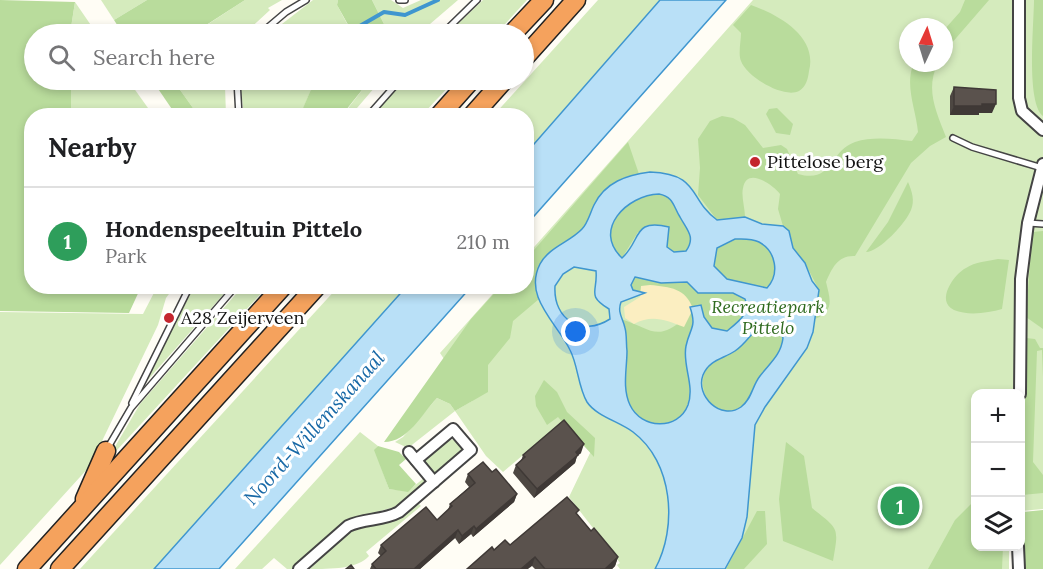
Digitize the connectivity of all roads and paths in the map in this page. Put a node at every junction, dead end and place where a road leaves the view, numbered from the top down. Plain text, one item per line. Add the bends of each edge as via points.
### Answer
1 (306, 0) edge
2 (399, 0) edge
3 (405, 0) edge
4 (477, 0) edge
5 (544, 0) edge
6 (576, 0) edge
7 (1019, 0) edge
8 (272, 24) edge
9 (452, 24) edge
10 (521, 24) edge
11 (534, 47) edge
12 (238, 90) edge
13 (391, 90) edge
14 (462, 90) edge
15 (495, 90) edge
16 (239, 108) edge
17 (375, 108) edge
18 (446, 108) edge
19 (479, 108) edge
20 (1043, 130) edge
21 (953, 138) dead end
22 (1043, 166) edge
23 (1028, 224) junction
24 (1043, 224) edge
25 (186, 294) edge
26 (229, 294) edge
27 (276, 294) edge
28 (309, 294) edge
29 (1020, 389) edge
30 (131, 408) junction
31 (106, 452) joint
32 (434, 482) junction
33 (82, 507) junction
34 (1018, 551) edge
35 (27, 569) edge
36 (60, 569) edge
37 (299, 569) edge
38 (1019, 569) edge

1 - 8 lane
2 - 3 lane
4 - 9 lane
5 - 10 highway
6 - 11 highway
7 - 20 street via 1019,98 1022,111
12 - 16 lane
13 - 17 lane
14 - 18 highway
15 - 19 highway
21 - 22 lane
22 - 23 street
23 - 24 lane
23 - 29 street via 1021,279
25 - 30 lane
26 - 30 lane
27 - 33 highway
28 - 36 highway
30 - 31 lane
31 - 33 highway
32 - 32 street via 471,450 453,429 412,456
32 - 37 street via 391,516 348,526
33 - 35 highway
34 - 38 street

